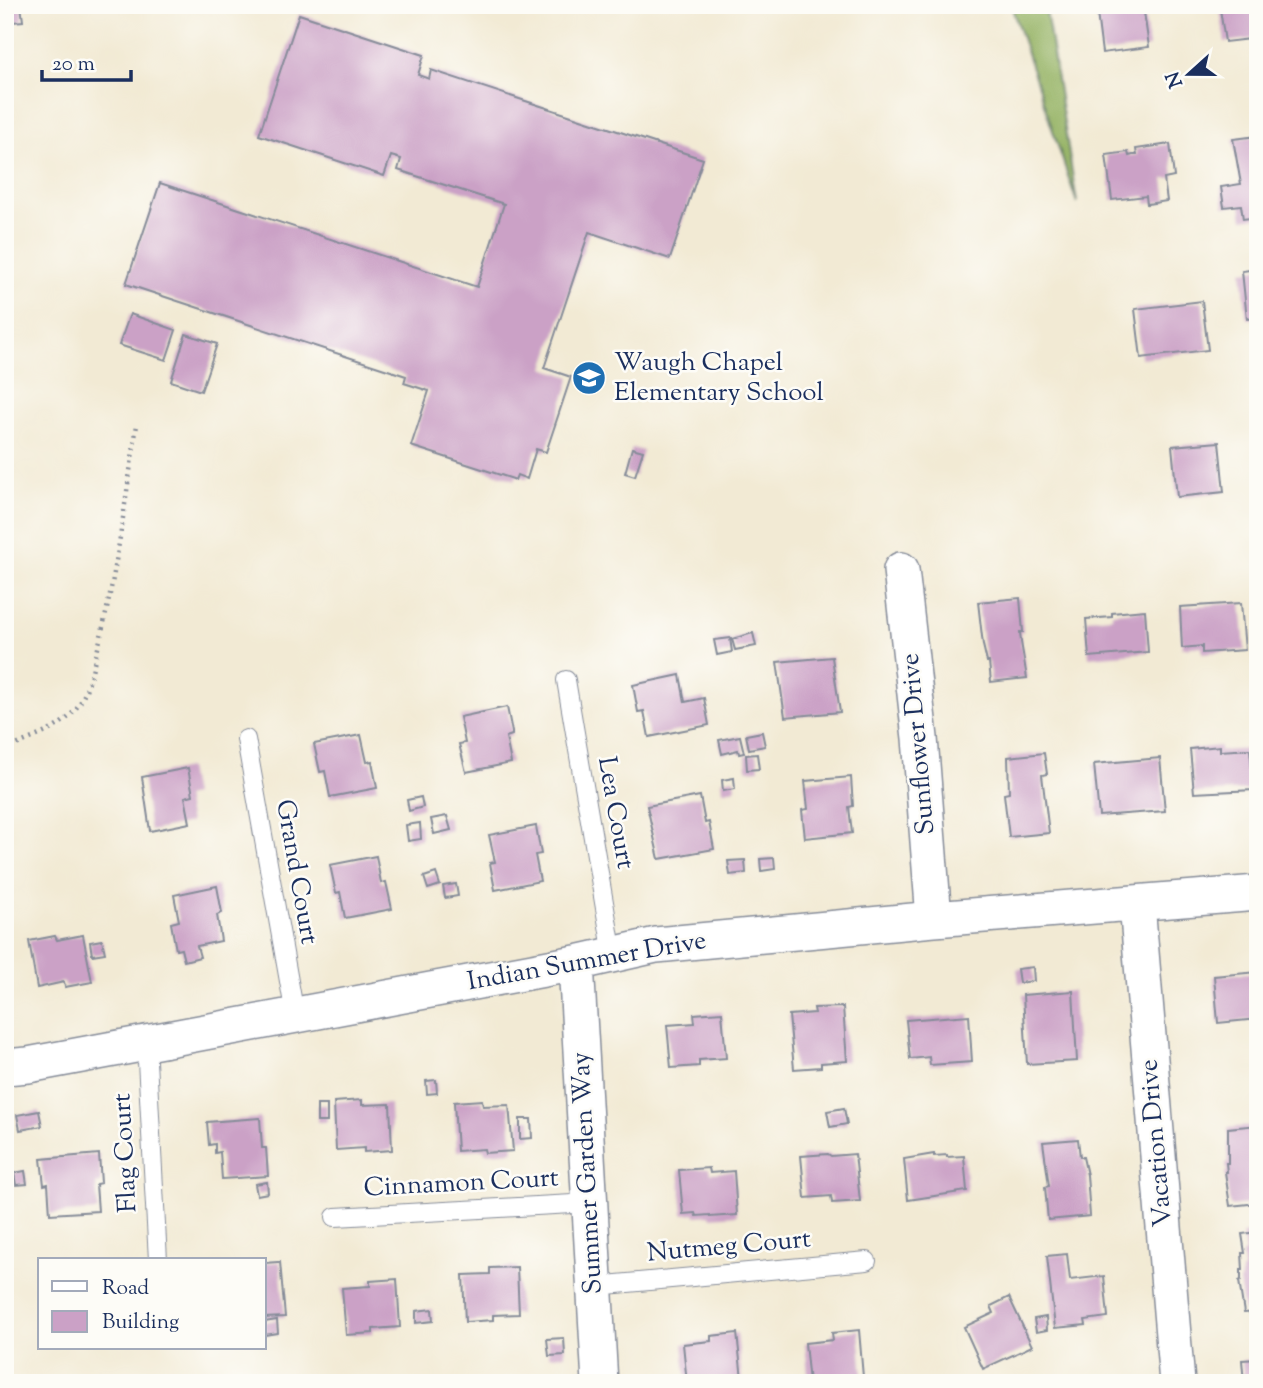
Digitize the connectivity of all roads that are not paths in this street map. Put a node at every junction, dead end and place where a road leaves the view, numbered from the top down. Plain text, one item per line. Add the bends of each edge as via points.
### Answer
1 (901, 570) dead end
2 (566, 680) dead end
3 (246, 739) dead end
4 (1258, 893) edge
5 (1137, 904) junction
6 (934, 919) junction
7 (613, 955) junction
8 (576, 963) junction
9 (295, 1015) junction
10 (146, 1043) junction
11 (5, 1067) edge
12 (591, 1203) junction
13 (335, 1217) dead end
14 (158, 1258) edge
15 (867, 1261) dead end
16 (595, 1286) junction
17 (600, 1383) edge
18 (1177, 1383) edge

1 - 6 street, Sunflower Drive
2 - 7 lane, Lea Court
3 - 9 lane, Grand Court
4 - 5 street, Indian Summer Drive
5 - 6 street, Indian Summer Drive
5 - 18 street, Vacation Drive
6 - 7 street, Indian Summer Drive via 656,945
7 - 8 street, Indian Summer Drive
8 - 9 street, Indian Summer Drive
8 - 12 street, Summer Garden Way
9 - 10 street, Indian Summer Drive
10 - 11 street, Indian Summer Drive
10 - 14 lane, Flag Court
12 - 13 lane, Cinnamon Court
12 - 16 street, Summer Garden Way
15 - 16 lane, Nutmeg Court
16 - 17 street, Summer Garden Way

